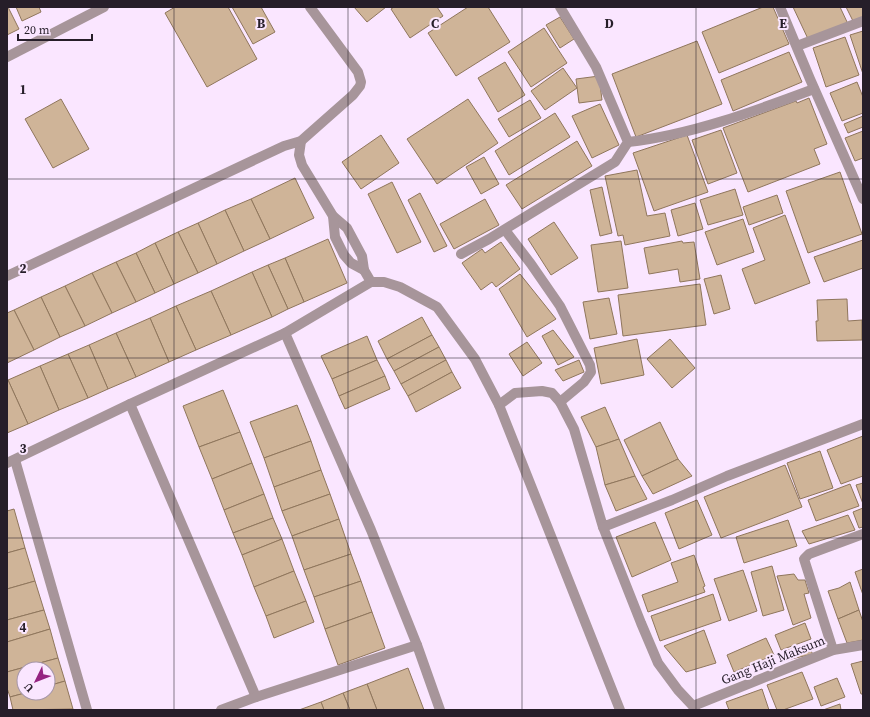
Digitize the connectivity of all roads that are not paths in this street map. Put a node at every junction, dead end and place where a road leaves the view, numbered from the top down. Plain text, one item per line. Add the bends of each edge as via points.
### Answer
1 (104, 7) edge
2 (310, 7) edge
3 (560, 7) edge
4 (780, 7) edge
5 (863, 21) edge
6 (797, 46) junction
7 (7, 57) edge
8 (814, 89) junction
9 (301, 141) junction
10 (628, 142) junction
11 (863, 198) edge
12 (334, 216) junction
13 (505, 230) junction
14 (461, 254) dead end
15 (364, 270) junction
16 (7, 276) edge
17 (371, 282) junction
18 (285, 333) junction
19 (560, 402) junction
20 (130, 404) junction
21 (499, 405) junction
22 (863, 424) edge
23 (11, 461) edge
24 (603, 527) junction
25 (863, 534) edge
26 (417, 645) junction
27 (863, 645) edge
28 (833, 650) junction
29 (256, 697) junction
30 (694, 708) edge
31 (87, 710) edge
32 (221, 710) edge
33 (440, 710) edge
34 (620, 710) edge

1 - 7 street
2 - 9 street via 358,72 361,82 353,95
3 - 10 street via 596,67
4 - 6 street
5 - 6 street
6 - 8 street
8 - 10 street via 754,111 699,127
8 - 11 street
9 - 12 street via 299,155 302,165
9 - 16 street via 284,146
10 - 13 street via 615,162
12 - 15 street via 347,228 362,256
12 - 15 street via 334,237 344,255 351,263
13 - 14 street
13 - 19 street via 560,306 590,365 591,372 584,382
15 - 17 street
17 - 18 street
17 - 21 street via 384,282 400,287 437,307 475,359
18 - 20 street
18 - 26 street via 372,530
19 - 21 street via 552,393 542,391 515,393
19 - 24 street via 574,429
20 - 23 street
20 - 29 street
21 - 34 street
22 - 24 street
23 - 31 street
24 - 30 street via 658,663
25 - 28 street via 809,554 804,559
26 - 29 street
26 - 33 street
27 - 28 street, Gang Haji Maksum
28 - 30 street, Gang Haji Maksum
29 - 32 street

